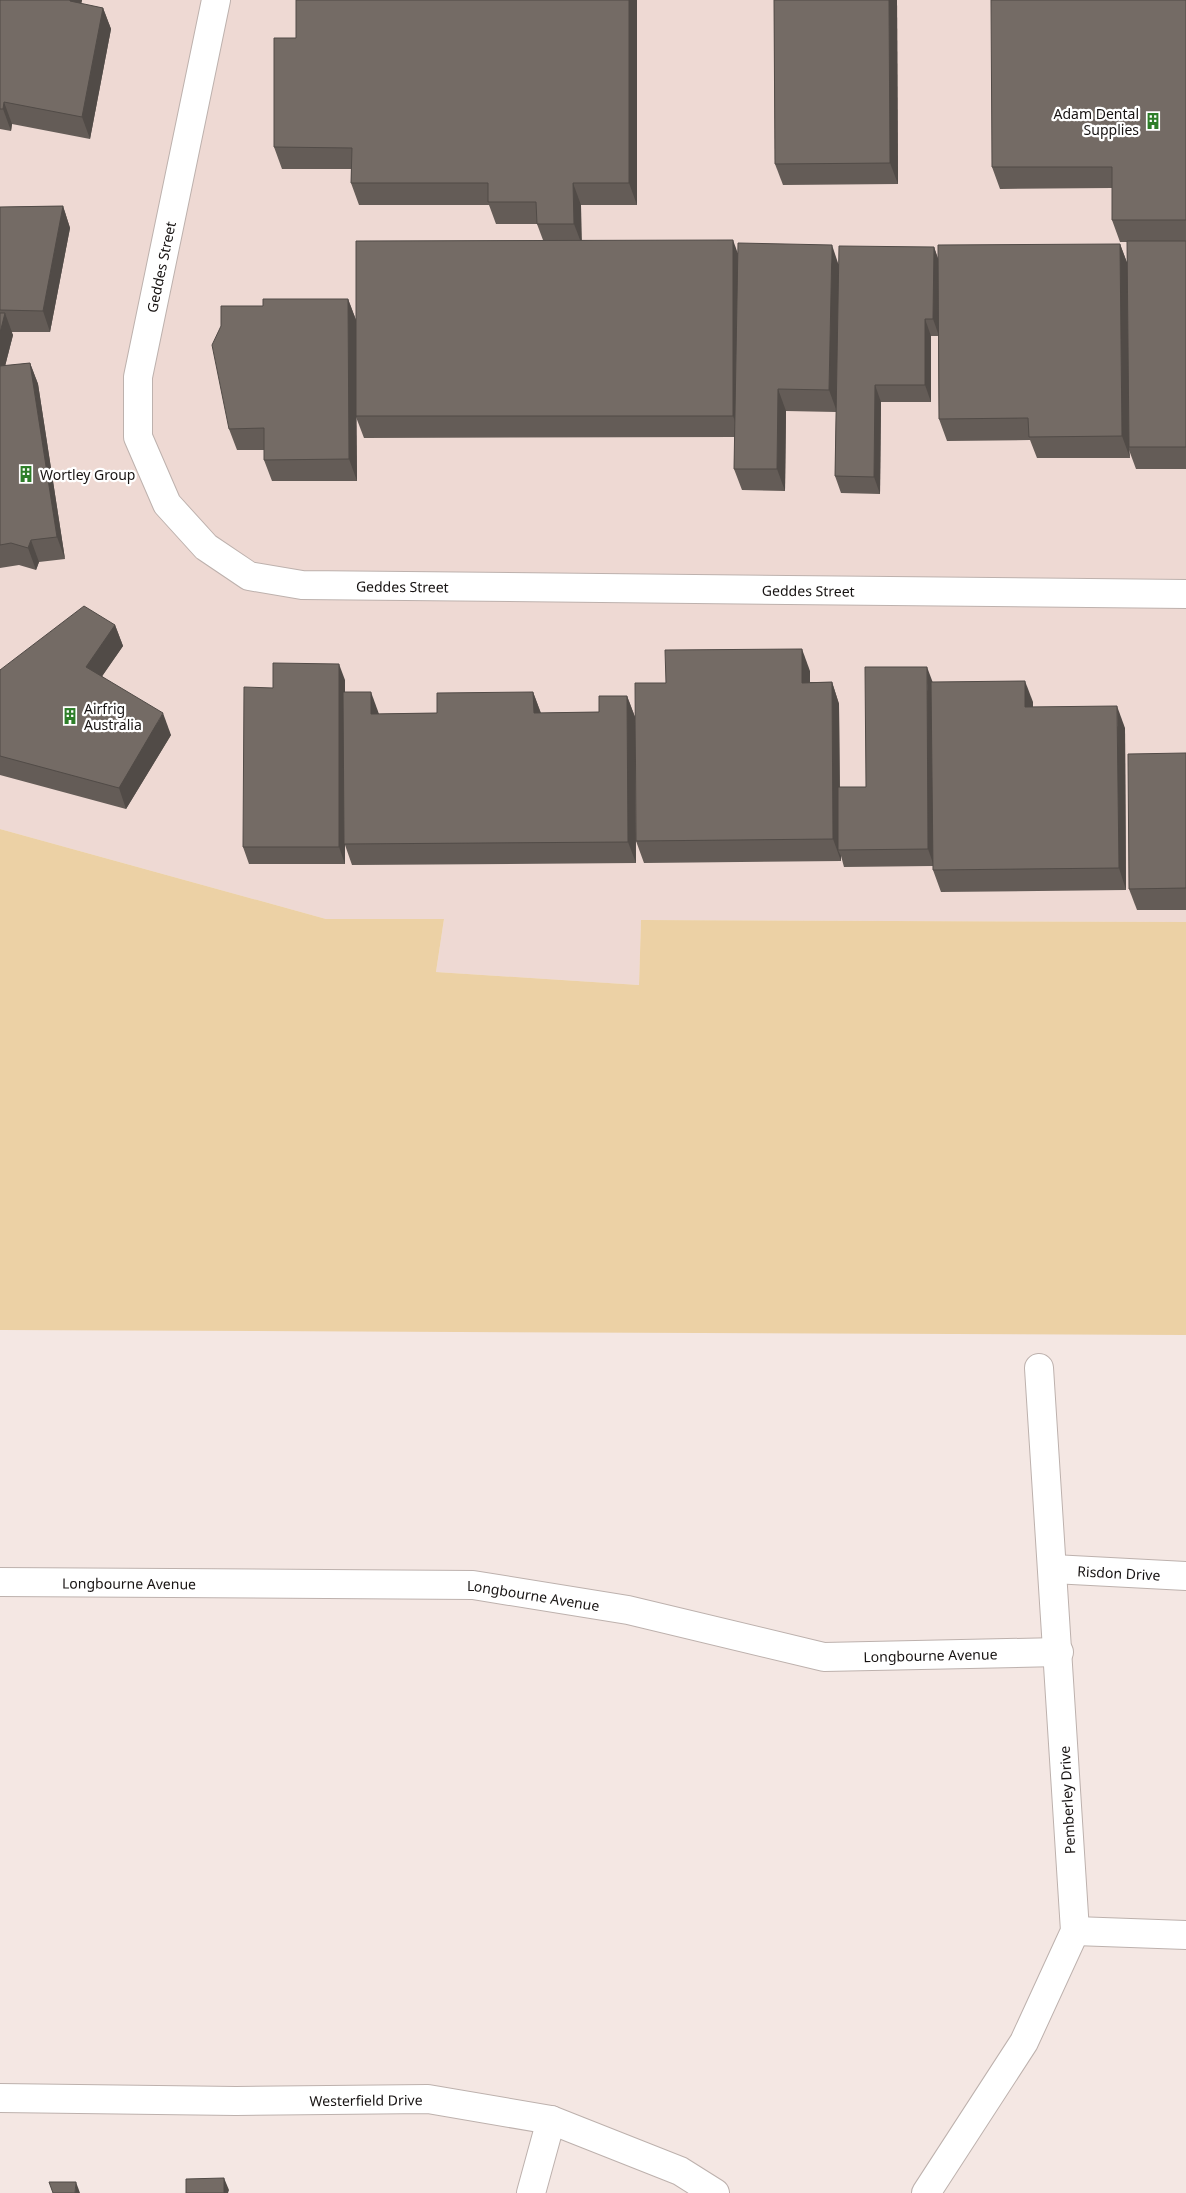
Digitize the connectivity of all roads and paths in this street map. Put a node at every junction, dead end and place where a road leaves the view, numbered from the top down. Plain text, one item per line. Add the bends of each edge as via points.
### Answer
1 (216, 0) edge
2 (1186, 594) edge
3 (1039, 1368) dead end
4 (1053, 1570) junction
5 (1186, 1576) edge
6 (0, 1582) edge
7 (1059, 1652) junction
8 (1075, 1931) junction
9 (1186, 1935) edge
10 (0, 2098) edge
11 (551, 2120) junction
12 (531, 2193) edge
13 (714, 2193) edge
14 (926, 2193) edge

1 - 2 street, Geddes Street via 138,377 138,437 167,504 206,547 250,576 302,585
3 - 4 street, Pemberley Drive
4 - 5 street, Risdon Drive
4 - 7 street, Pemberley Drive
6 - 7 street, Longbourne Avenue via 473,1585 628,1610 824,1658
7 - 8 street, Pemberley Drive
8 - 9 street
8 - 14 street, Pemberley Drive via 1024,2042
10 - 11 street, Westerfield Drive via 428,2099
11 - 12 street
11 - 13 street, Westerfield Drive via 680,2171

